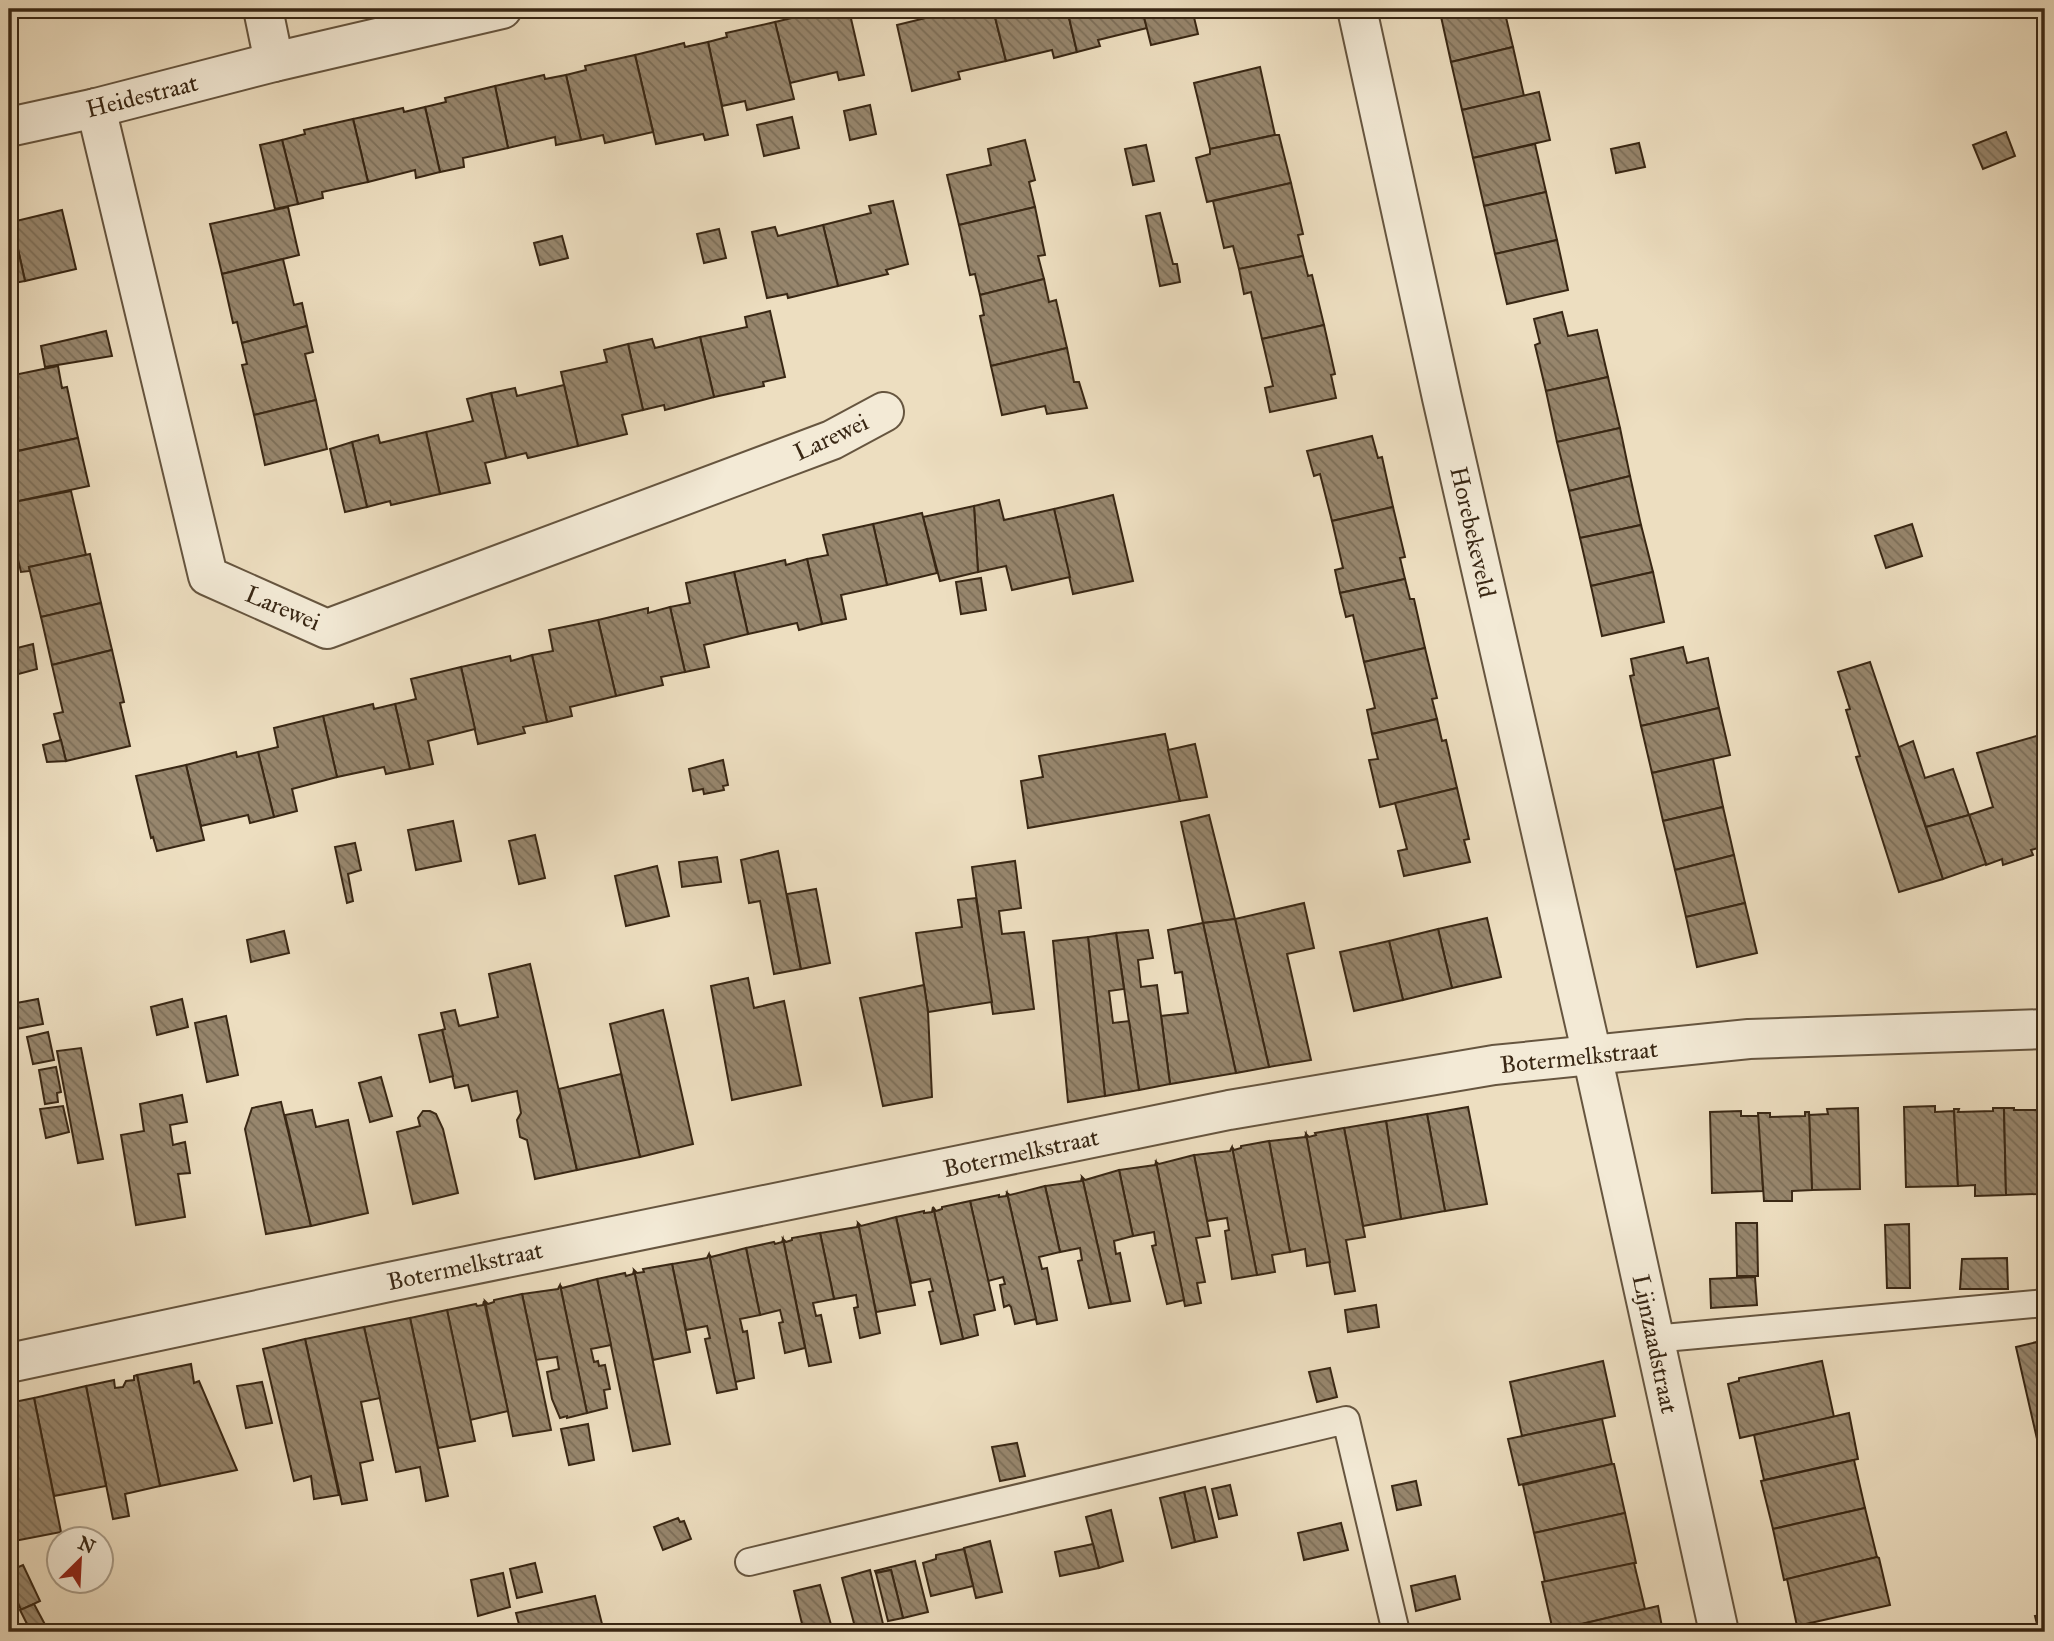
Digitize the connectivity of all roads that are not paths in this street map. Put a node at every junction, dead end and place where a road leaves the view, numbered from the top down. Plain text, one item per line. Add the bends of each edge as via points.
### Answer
1 (263, 9) edge
2 (502, 9) edge
3 (1357, 9) edge
4 (274, 62) junction
5 (96, 108) junction
6 (9, 127) edge
7 (884, 412) dead end
8 (2045, 1029) edge
9 (1592, 1055) junction
10 (2045, 1303) edge
11 (1653, 1339) junction
12 (9, 1363) edge
13 (749, 1562) dead end
14 (1396, 1632) edge
15 (1719, 1632) edge

1 - 4 street
2 - 4 street, Heidestraat
3 - 9 street, Horebekeveld
4 - 5 street, Heidestraat
5 - 6 street, Heidestraat
5 - 7 street, Larewei via 208,576 327,629 832,440
8 - 9 street, Botermelkstraat via 1749,1039
9 - 11 street, Lijnzaadstraat
9 - 12 street, Botermelkstraat via 1494,1065 1228,1110
10 - 11 lane
11 - 15 street, Lijnzaadstraat
13 - 14 lane via 1346,1420

